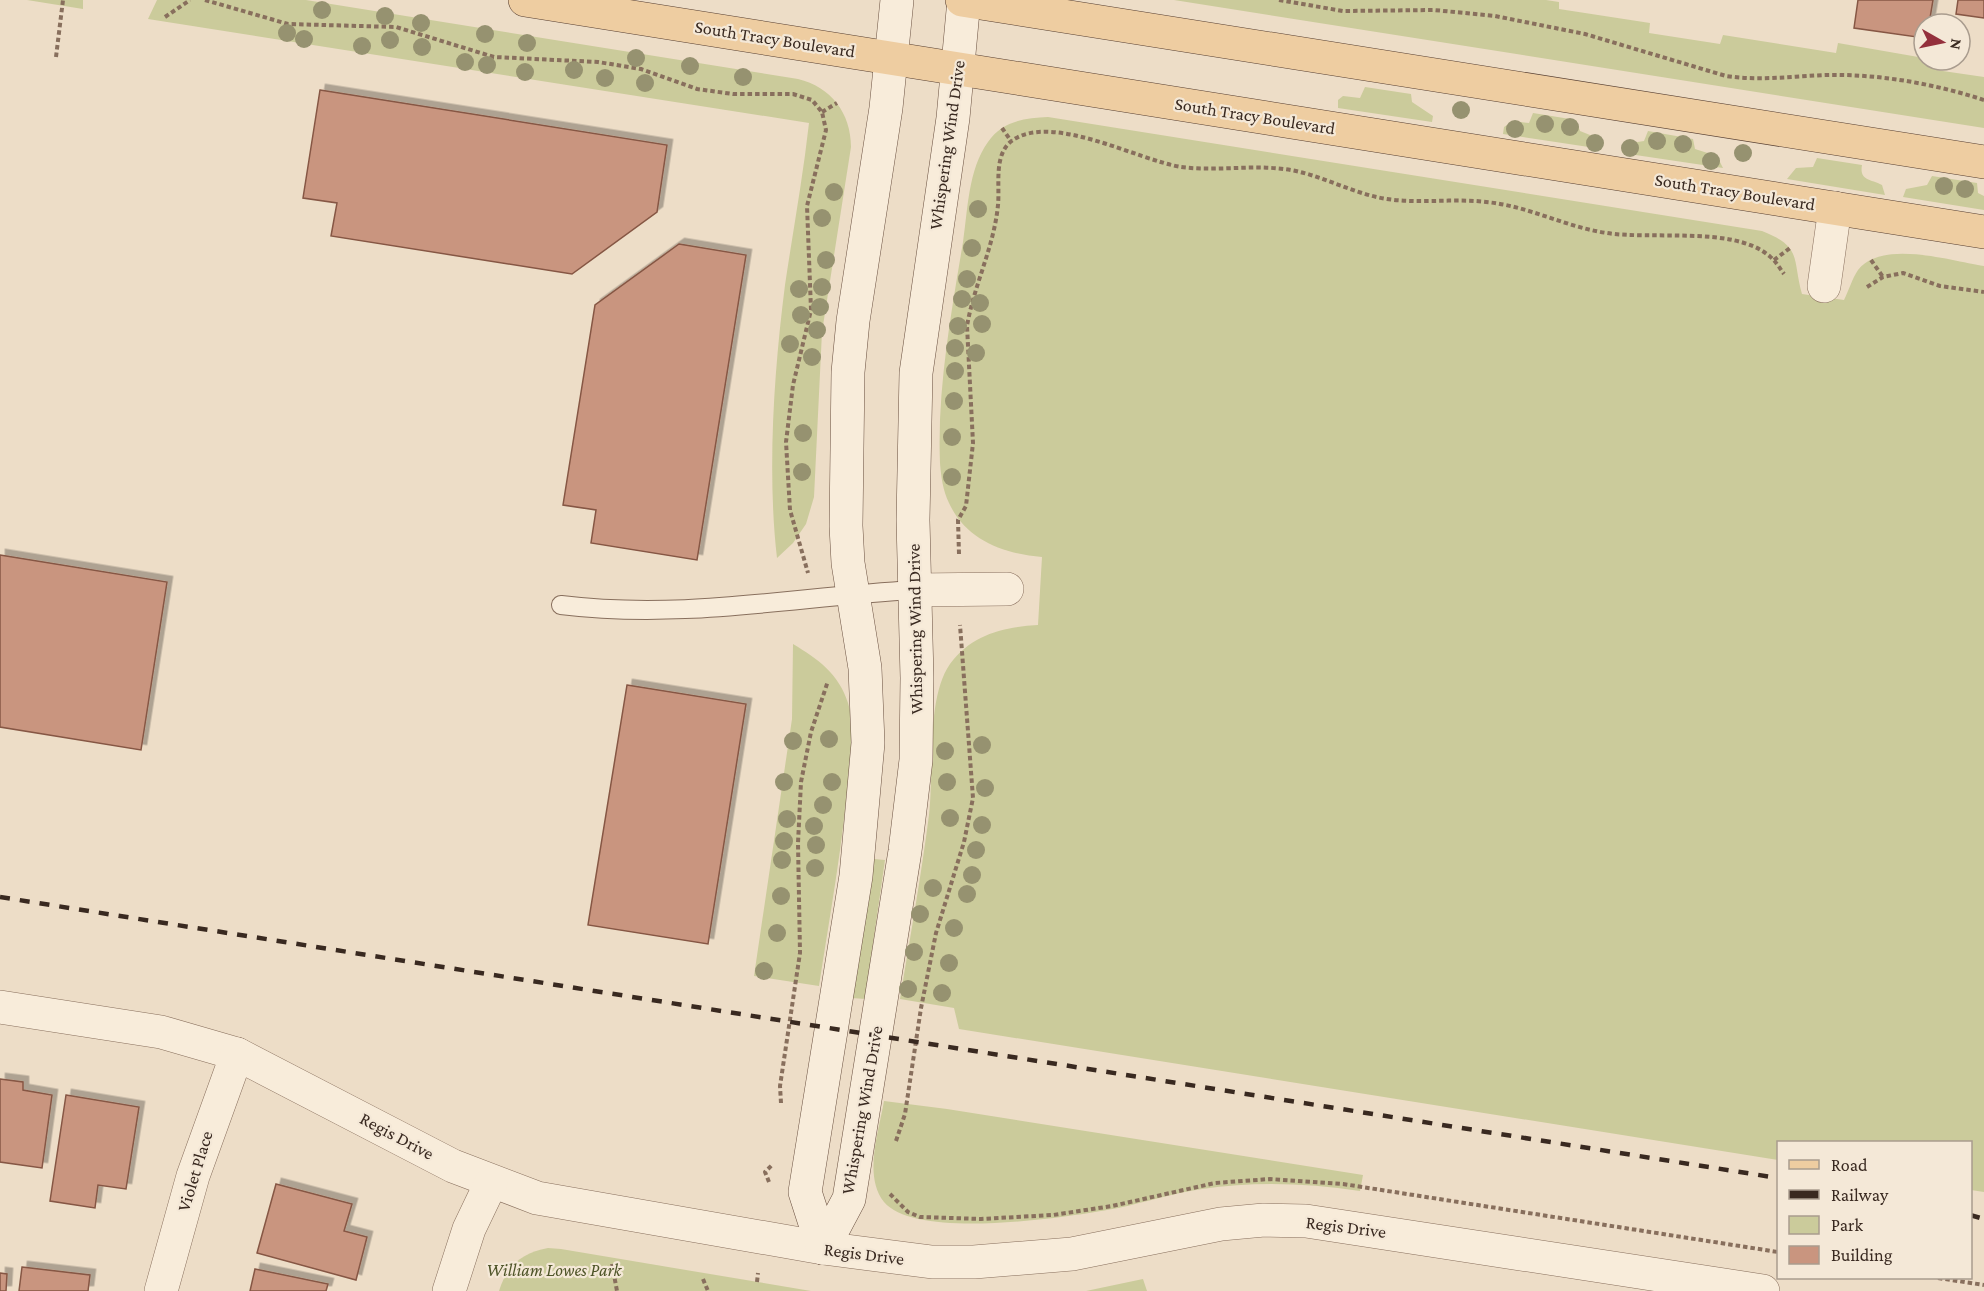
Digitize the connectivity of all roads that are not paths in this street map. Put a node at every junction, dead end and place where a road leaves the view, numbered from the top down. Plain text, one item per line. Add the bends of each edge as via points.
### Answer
1 (525, 0) edge
2 (897, 0) edge
3 (964, 0) edge
4 (891, 58) junction
5 (958, 69) junction
6 (1984, 162) edge
7 (1835, 208) junction
8 (1984, 232) edge
9 (1824, 286) dead end
10 (1007, 589) dead end
11 (915, 590) junction
12 (854, 593) junction
13 (561, 605) dead end
14 (0, 1007) edge
15 (237, 1054) junction
16 (491, 1183) junction
17 (823, 1248) junction
18 (161, 1291) edge
19 (449, 1291) edge
20 (1763, 1291) edge

1 - 4 main road, South Tracy Boulevard
2 - 4 street
3 - 5 street, Whispering Wind Drive
3 - 6 main road
4 - 5 main road, South Tracy Boulevard
4 - 12 street via 848,372 844,490 848,563
5 - 7 main road, South Tracy Boulevard
5 - 11 street, Whispering Wind Drive via 916,373
7 - 8 main road, South Tracy Boulevard
7 - 9 street
10 - 11 street
11 - 12 lane
11 - 17 street, Whispering Wind Drive via 916,760 905,851 849,1199
12 - 13 lane via 678,612
12 - 17 street via 865,668 868,743 856,876 806,1192
14 - 15 street, Regis Drive via 160,1032
15 - 16 street, Regis Drive
15 - 18 street, Violet Place via 193,1176
16 - 17 street, Regis Drive via 579,1207
16 - 19 street via 469,1230
17 - 20 street, Regis Drive via 932,1262 974,1262 1072,1254 1221,1224 1306,1221

